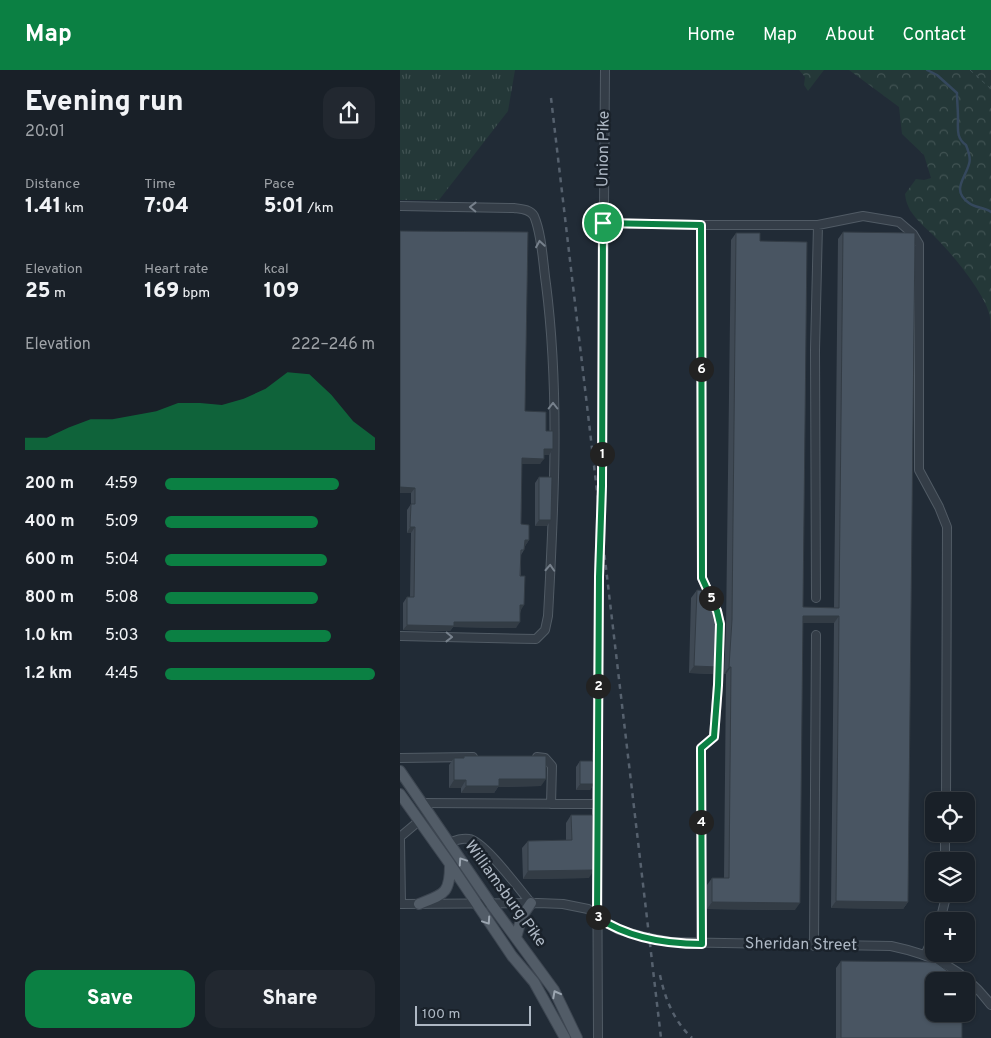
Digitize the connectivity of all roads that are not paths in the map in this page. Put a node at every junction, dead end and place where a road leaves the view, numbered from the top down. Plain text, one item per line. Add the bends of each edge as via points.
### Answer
1 (605, 70) edge
2 (400, 206) edge
3 (603, 223) junction
4 (701, 225) junction
5 (818, 225) junction
6 (816, 598) dead end
7 (816, 635) dead end
8 (400, 636) edge
9 (485, 757) edge
10 (530, 757) edge
11 (400, 758) edge
12 (400, 771) edge
13 (946, 792) edge
14 (400, 794) edge
15 (423, 803) junction
16 (551, 804) junction
17 (597, 804) junction
18 (419, 821) junction
19 (400, 839) edge
20 (450, 843) junction
21 (450, 864) junction
22 (401, 881) edge
23 (531, 903) junction
24 (401, 904) edge
25 (419, 904) junction
26 (476, 904) junction
27 (491, 904) junction
28 (597, 917) junction
29 (516, 938) junction
30 (702, 944) junction
31 (814, 946) junction
32 (925, 955) edge
33 (939, 962) edge
34 (991, 1005) edge
35 (565, 1038) edge
36 (576, 1038) edge
37 (598, 1038) edge

1 - 3 street, Union Pike
8 -> 2 street via 536,639 545,630 553,517 554,428 554,358 534,216 527,210 514,208
3 - 4 street
3 - 17 street, Union Pike
4 - 5 street
4 - 30 street via 702,578 720,624 714,737 701,748
5 - 6 street
5 - 13 street via 863,216 899,222 919,244 919,470 947,527
7 - 31 street
9 - 11 street
10 - 16 street via 545,758 552,766
12 - 15 main road, Williamsburg Pike
14 - 18 main road, Williamsburg Pike
15 - 16 street
15 - 20 main road, Williamsburg Pike
16 - 17 street
17 - 28 street, Union Pike
18 - 19 street
18 - 21 main road, Williamsburg Pike
19 - 22 street
20 - 23 street via 469,839 486,849
27 -> 20 main road, Williamsburg Pike
21 - 25 main road via 447,890
21 - 26 main road, Williamsburg Pike
22 - 24 street
23 - 27 street, Sheridan Street
23 - 28 street, Sheridan Street via 576,906
23 - 29 main road via 522,916
24 - 25 street, Sheridan Street
25 - 26 street, Sheridan Street
26 - 27 street, Sheridan Street
26 -> 35 main road, Williamsburg Pike via 534,982
27 - 29 main road, Williamsburg Pike
28 - 30 street, Sheridan Street via 619,930 649,938
28 - 37 street, Union Pike
36 -> 29 main road, Williamsburg Pike via 554,990
30 - 31 street, Sheridan Street
31 - 32 street, Sheridan Street via 891,946
33 - 34 street, Sheridan Street via 958,971

